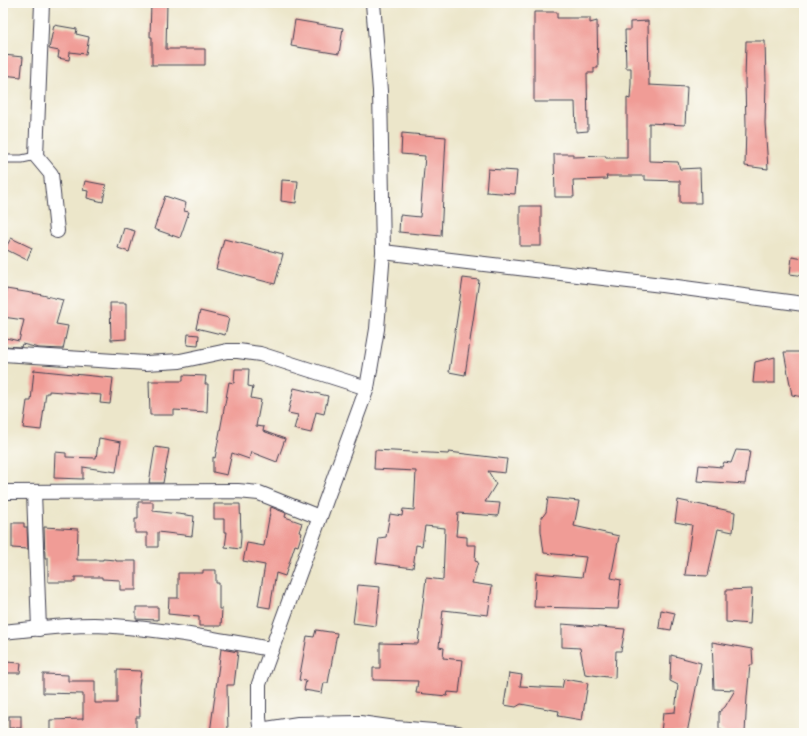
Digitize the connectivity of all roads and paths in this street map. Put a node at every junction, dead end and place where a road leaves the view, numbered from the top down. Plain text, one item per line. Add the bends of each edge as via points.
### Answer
1 (42, 3) edge
2 (369, 4) edge
3 (36, 156) junction
4 (3, 159) edge
5 (57, 231) dead end
6 (383, 252) junction
7 (804, 304) edge
8 (3, 354) edge
9 (367, 388) junction
10 (3, 492) edge
11 (34, 492) junction
12 (319, 517) junction
13 (38, 629) junction
14 (3, 632) edge
15 (272, 649) junction
16 (260, 732) edge
17 (458, 733) edge

1 - 3 street
2 - 6 street via 380,92
3 - 4 lane
3 - 5 street via 51,174
6 - 7 street
6 - 9 street via 377,329
8 - 9 street via 146,363 180,361 238,351 260,354
9 - 12 street
10 - 11 street
11 - 12 street via 238,491 259,493
11 - 13 street
12 - 15 street
13 - 14 street
13 - 15 street via 94,625 160,630
15 - 16 street via 259,684
16 - 17 street via 298,724 360,723

